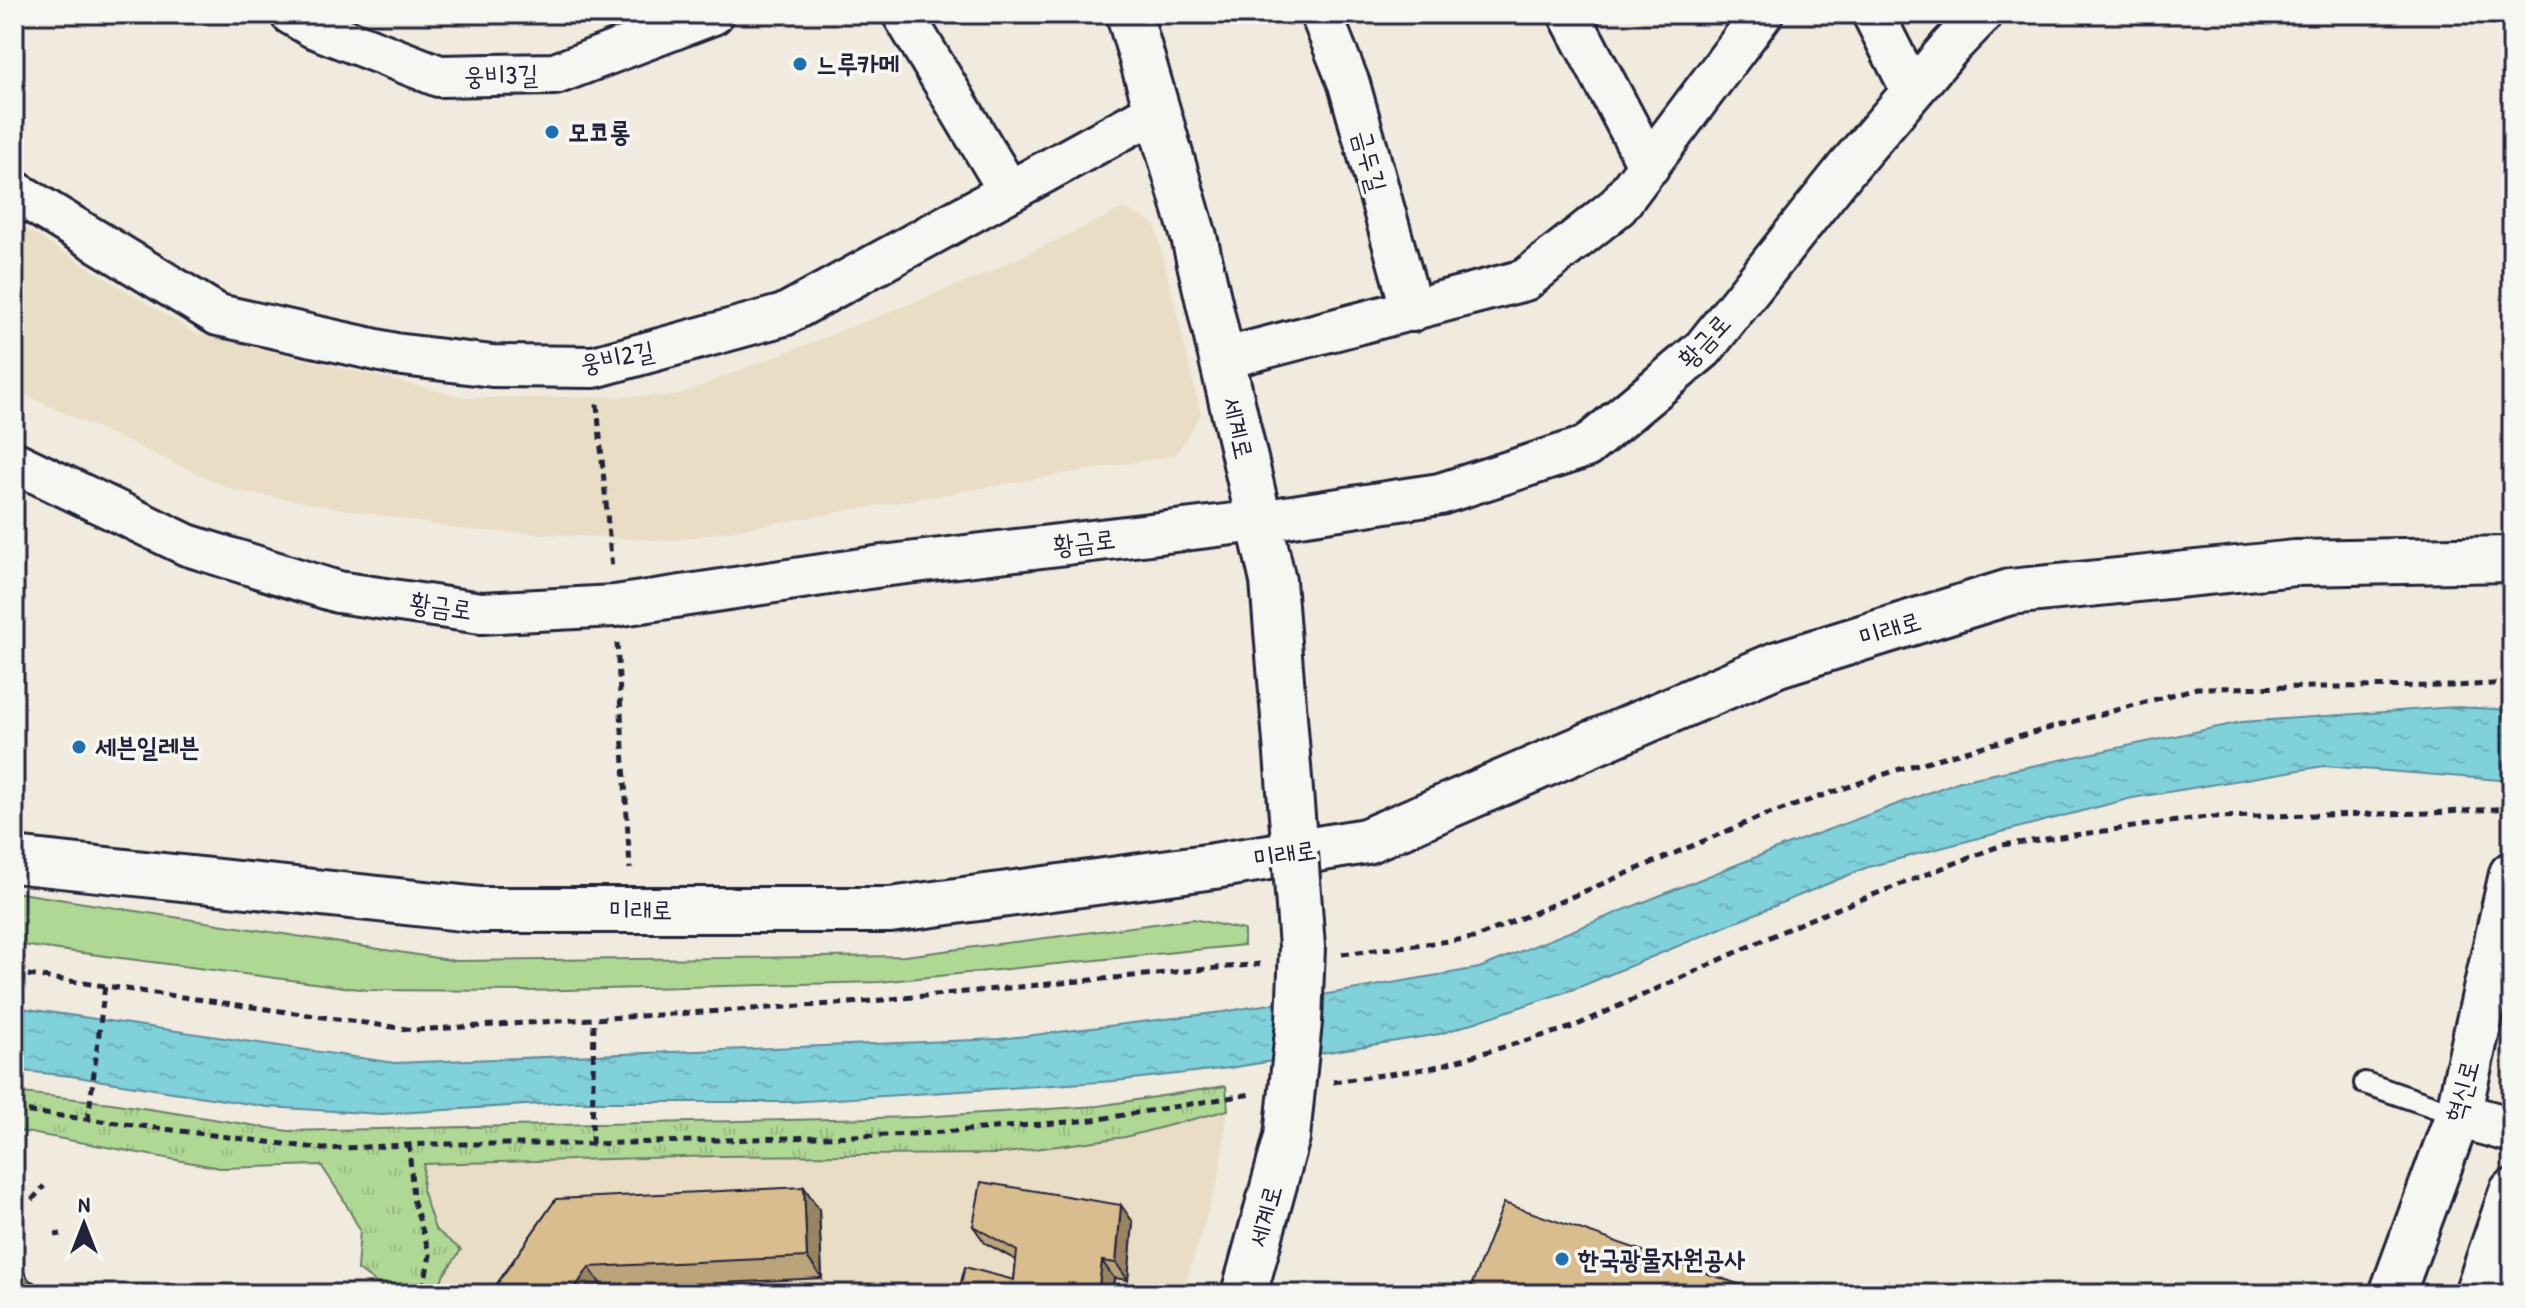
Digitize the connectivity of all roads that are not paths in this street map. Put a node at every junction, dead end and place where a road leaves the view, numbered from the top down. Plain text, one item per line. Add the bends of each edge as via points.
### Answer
1 (291, 14) edge
2 (713, 14) edge
3 (903, 14) edge
4 (1129, 14) edge
5 (1321, 14) edge
6 (1569, 14) edge
7 (1762, 14) edge
8 (1873, 14) edge
9 (1982, 14) edge
10 (1912, 91) junction
11 (1156, 111) junction
12 (1649, 166) junction
13 (14, 191) edge
14 (1009, 191) junction
15 (1412, 311) junction
16 (1222, 359) junction
17 (14, 462) edge
18 (1259, 521) junction
19 (2512, 559) edge
20 (1295, 853) junction
21 (14, 860) edge
22 (2512, 874) edge
23 (2511, 882) edge
24 (2365, 1083) dead end
25 (2458, 1115) junction
26 (2512, 1130) edge
27 (2512, 1192) edge
28 (1244, 1294) edge
29 (2392, 1294) edge
30 (2477, 1294) edge

1 - 2 street, 웅비3길 via 439,76 555,74
3 - 14 street
4 - 11 street, 세계로
5 - 15 street, 금두길 via 1349,84
6 - 12 street
7 - 12 street
8 - 10 street
9 - 10 street, 황금로
10 - 18 street, 황금로 via 1703,349 1586,447 1440,494
11 - 14 street, 웅비2길
11 - 16 street, 세계로 via 1194,237
12 - 15 street via 1618,206 1525,280
13 - 14 street, 웅비2길 via 218,315 395,354 492,366 594,367 784,315
15 - 16 street
16 - 18 street, 세계로
17 - 18 street, 황금로 via 187,545 338,592 481,613 615,606 882,566
18 - 20 street, 세계로 via 1273,581
19 - 20 street, 미래로 via 2295,563 2010,592 1778,664 1366,841
20 - 21 street, 미래로 via 890,910 481,910
20 - 28 street, 세계로, bridge via 1302,947 1287,1137
22 - 23 street, 혁신로
23 - 25 street, 혁신로
24 - 25 lane
25 - 26 street
25 - 29 street, 혁신로
27 - 30 street

